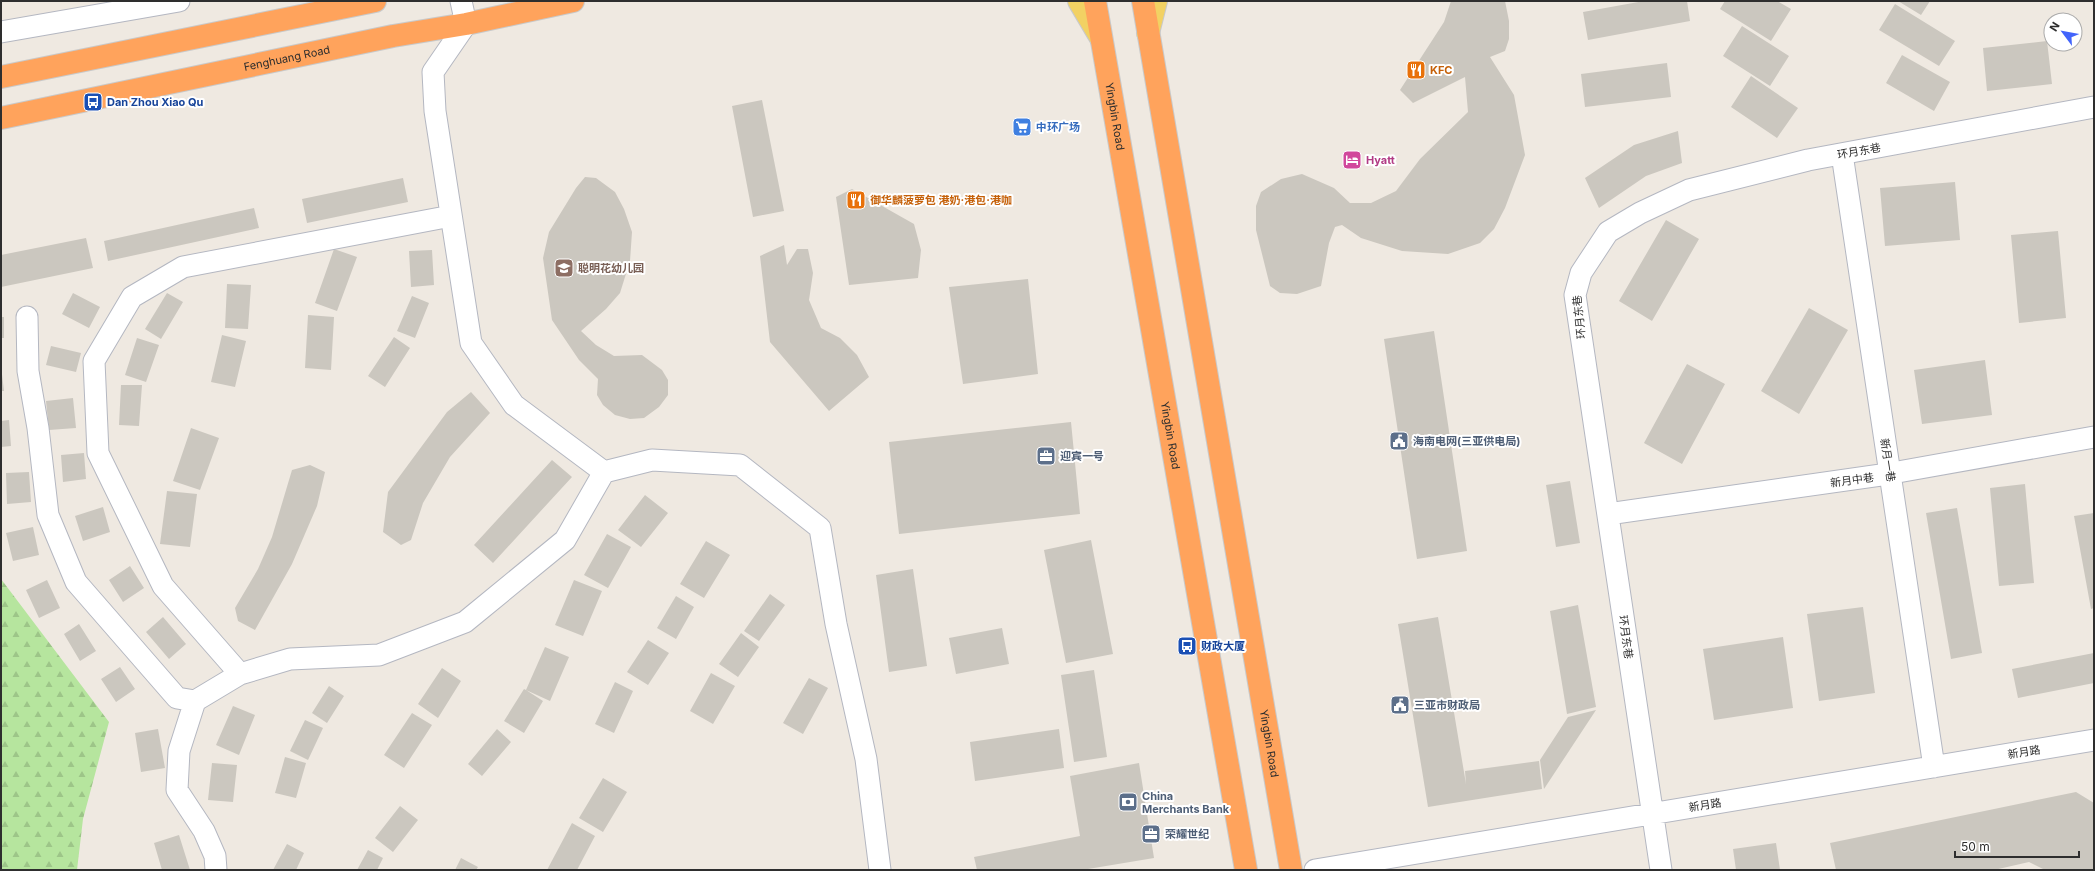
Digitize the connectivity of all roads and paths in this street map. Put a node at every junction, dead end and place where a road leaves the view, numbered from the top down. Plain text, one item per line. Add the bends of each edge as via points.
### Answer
1 (179, 1) edge
2 (375, 1) edge
3 (461, 1) edge
4 (573, 1) edge
5 (1079, 1) edge
6 (1095, 1) edge
7 (1143, 1) edge
8 (1156, 1) edge
9 (466, 24) junction
10 (1, 32) edge
11 (1148, 33) junction
12 (1102, 38) junction
13 (1, 77) edge
14 (2094, 107) edge
15 (1, 118) edge
16 (1842, 154) junction
17 (451, 216) junction
18 (26, 317) dead end
19 (2094, 437) edge
20 (604, 472) junction
21 (1890, 474) junction
22 (1608, 514) junction
23 (240, 674) junction
24 (195, 701) junction
25 (2094, 740) edge
26 (1934, 767) junction
27 (1652, 814) junction
28 (216, 870) edge
29 (880, 870) edge
30 (1246, 870) edge
31 (1291, 870) edge
32 (1315, 870) edge
33 (1661, 870) edge

1 - 10 street
2 - 13 highway
3 - 9 street
4 - 9 highway, Fenghuang Road
5 - 12 main road
6 - 12 highway, Yingbin Road
7 - 11 highway, Yingbin Road
8 - 11 main road
9 - 15 highway, Fenghuang Road via 392,36
9 - 17 street via 433,72 435,111
11 - 31 highway, Yingbin Road
12 - 30 highway, Yingbin Road
14 - 16 street, 环月东巷
16 - 21 street, 新月一巷
16 - 22 street, 环月东巷 via 1689,190 1608,232 1597,246 1581,273 1575,295
17 - 20 street via 471,343 514,405
17 - 23 street via 183,267 132,297 94,360 98,453 163,586
18 - 24 street via 28,371 38,428 48,515 76,582 177,698
19 - 21 street, 新月中巷
20 - 23 street via 565,540 465,622 379,655 290,660
20 - 29 street via 652,460 740,465 820,528 836,624 866,759
21 - 22 street, 新月中巷
21 - 26 street, 新月一巷
22 - 27 street, 环月东巷
23 - 24 street
24 - 28 street via 179,751 176,790 204,831 215,856
25 - 26 street, 新月路
26 - 27 street, 新月路
27 - 32 street, 新月路
27 - 33 street, 环月东巷

